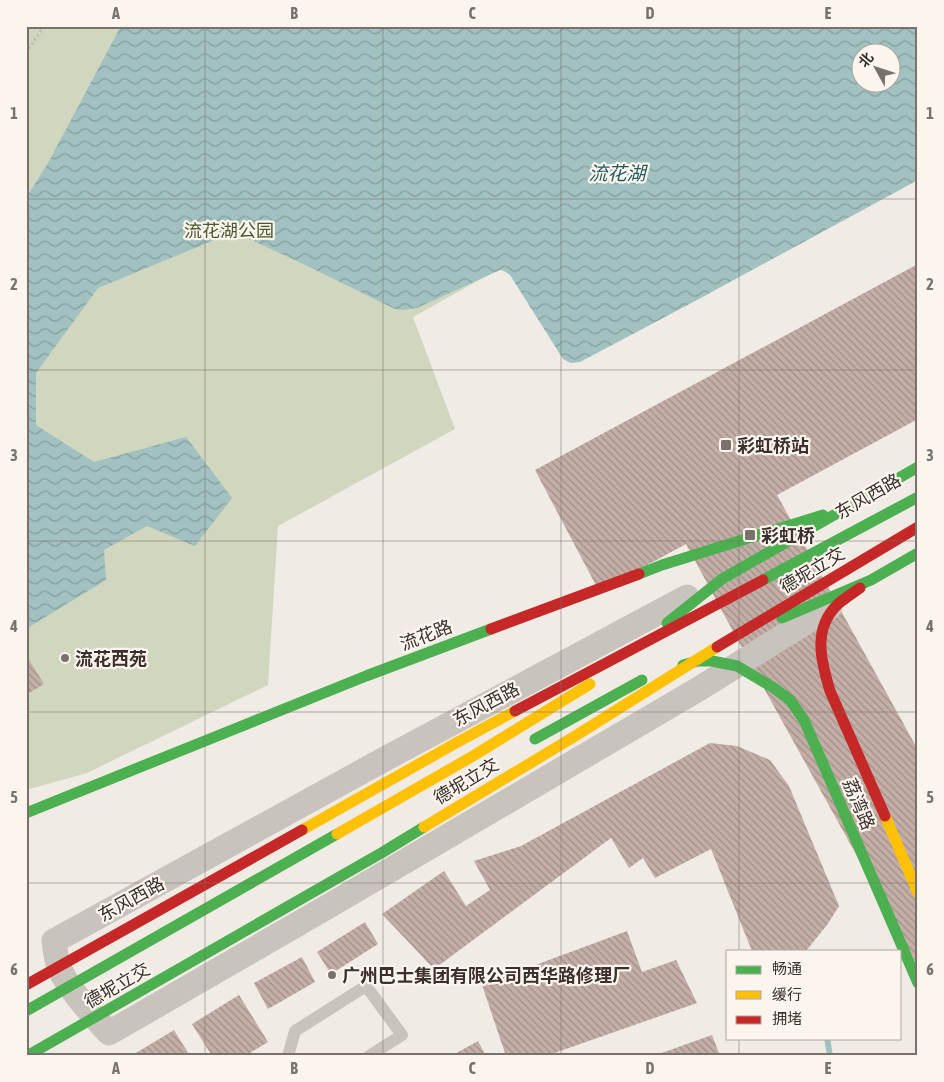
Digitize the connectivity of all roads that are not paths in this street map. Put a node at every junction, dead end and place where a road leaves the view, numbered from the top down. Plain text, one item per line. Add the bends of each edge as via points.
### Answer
1 (918, 467) edge
2 (918, 497) edge
3 (846, 508) junction
4 (918, 527) edge
5 (918, 553) edge
6 (722, 578) junction
7 (871, 580) junction
8 (737, 666) junction
9 (660, 670) junction
10 (522, 746) dead end
11 (26, 813) edge
12 (918, 893) edge
13 (918, 983) edge
14 (26, 985) edge
15 (86, 995) dead end
16 (69, 1005) dead end
17 (26, 1010) edge
18 (27, 1056) edge
19 (288, 1056) edge
20 (369, 1056) edge

1 - 3 main road, 东风西路
2 - 14 main road, 德坭立交 via 456,743
3 - 6 main road, 东风西路
3 - 11 main road, 流花路 via 662,565 366,676
4 - 18 main road, 德坭立交 via 384,852
5 - 7 main road
6 - 8 street, 东风西路 via 54,941 58,965 75,993 109,1033
6 - 17 main road, 德坭立交 via 605,674 579,691 473,756
7 - 8 street
7 - 9 main road
7 - 12 main road, 荔湾路 via 833,608 822,628 819,648 830,691
8 - 9 main road, 荔湾路 via 698,661
8 - 13 main road, 荔湾路 via 790,700 804,720
9 - 10 main road
15 - 16 main road, 德坭立交
19 - 20 lane via 295,1031 366,986 402,1035

